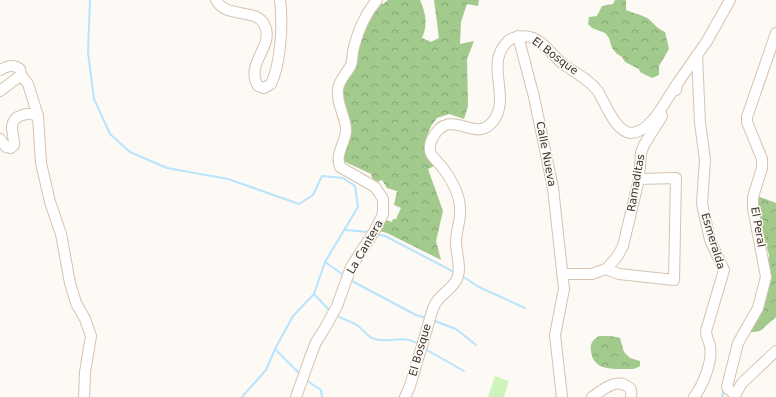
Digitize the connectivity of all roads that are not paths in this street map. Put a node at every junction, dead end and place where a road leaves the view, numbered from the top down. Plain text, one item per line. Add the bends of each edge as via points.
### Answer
1 (216, 0) edge
2 (280, 0) edge
3 (377, 0) edge
4 (730, 0) edge
5 (776, 33) edge
6 (518, 36) junction
7 (697, 55) junction
8 (0, 70) edge
9 (20, 75) junction
10 (677, 84) junction
11 (0, 91) edge
12 (38, 116) junction
13 (0, 139) edge
14 (639, 179) junction
15 (606, 269) junction
16 (563, 274) junction
17 (776, 351) edge
18 (734, 396) edge
19 (84, 397) edge
20 (296, 397) edge
21 (405, 397) edge
22 (562, 397) edge
23 (592, 397) edge
24 (632, 397) edge
25 (694, 397) edge

1 - 2 street via 224,9 256,17 264,23 267,30 266,40 254,71 254,80 258,86 264,88 272,84 279,54 282,9
3 - 20 street, La Cantera via 369,9 355,42 353,60 338,88 338,101 346,132 338,155 340,167 375,187 383,199 383,214 351,267 336,306 316,342
4 - 7 street, Ramaditas via 708,41
5 - 18 street, El Peral via 747,117 762,159 753,202 766,277 758,308 738,343 727,387
6 - 10 street, El Bosque via 537,40 562,63 587,80 596,90 618,127 625,132 639,131 655,119
6 - 16 street, Calle Nueva via 553,188
6 - 21 street, El Bosque via 504,45 497,61 500,110 490,126 477,129 454,123 447,124 440,128 432,139 431,154 443,168 459,199 456,243 459,270 458,278 436,303
7 - 10 street, Ramaditas
7 - 25 street, Esmeralda via 700,123 705,160 702,204 710,240 724,270 706,331 710,360 702,386
8 - 9 street via 16,66 20,69
9 - 11 street
9 - 12 street via 28,84
10 - 14 street, Ramaditas via 675,96 644,144
12 - 13 street via 22,115 15,120 12,126 14,145 11,148 6,147
12 - 19 street via 41,163 50,202 61,234 76,303 91,336
14 - 15 street, Ramaditas via 624,246
14 - 15 street via 676,178 674,280 620,274
15 - 16 street via 592,274
16 - 22 street, Calle Nueva via 564,289 555,335
17 - 18 street via 742,383
23 - 24 street via 611,384 621,383 629,387

